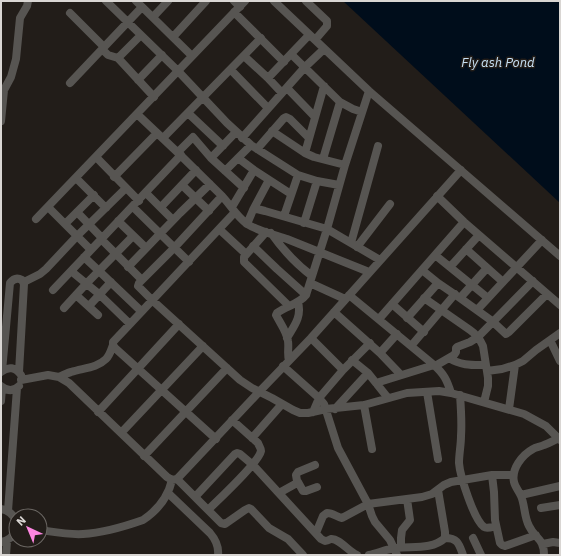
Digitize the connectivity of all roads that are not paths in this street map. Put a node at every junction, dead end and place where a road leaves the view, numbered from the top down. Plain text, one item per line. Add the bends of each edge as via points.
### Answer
1 (28, 1) edge
2 (106, 1) edge
3 (168, 1) edge
4 (206, 1) edge
5 (274, 1) edge
6 (306, 1) edge
7 (140, 3) edge
8 (238, 5) edge
9 (70, 13) dead end
10 (152, 17) junction
11 (128, 22) junction
12 (141, 35) junction
13 (173, 37) junction
14 (312, 37) junction
15 (261, 38) junction
16 (103, 48) junction
17 (324, 49) junction
18 (291, 54) junction
19 (162, 55) junction
20 (192, 56) junction
21 (244, 56) junction
22 (118, 58) junction
23 (284, 62) junction
24 (305, 67) junction
25 (231, 70) junction
26 (178, 71) junction
27 (268, 78) junction
28 (138, 80) junction
29 (70, 83) dead end
30 (324, 86) junction
31 (284, 90) junction
32 (3, 91) edge
33 (369, 91) junction
34 (154, 97) junction
35 (203, 98) junction
36 (340, 102) junction
37 (268, 108) junction
38 (362, 112) junction
39 (188, 113) junction
40 (137, 114) junction
41 (315, 117) junction
42 (1, 121) edge
43 (202, 126) junction
44 (272, 131) junction
45 (160, 135) junction
46 (239, 135) junction
47 (193, 137) junction
48 (309, 138) junction
49 (223, 146) junction
50 (378, 146) dead end
51 (254, 147) junction
52 (305, 153) junction
53 (180, 154) junction
54 (96, 157) junction
55 (212, 158) junction
56 (238, 158) junction
57 (323, 159) junction
58 (345, 165) junction
59 (196, 170) junction
60 (254, 170) junction
61 (461, 170) junction
62 (225, 171) junction
63 (298, 175) junction
64 (114, 177) junction
65 (76, 178) junction
66 (269, 180) junction
67 (317, 181) junction
68 (210, 184) junction
69 (182, 185) junction
70 (339, 185) junction
71 (126, 188) junction
72 (244, 188) junction
73 (146, 193) junction
74 (291, 194) junction
75 (94, 195) junction
76 (222, 196) junction
77 (437, 196) junction
78 (195, 198) junction
79 (136, 204) junction
80 (390, 204) dead end
81 (48, 207) junction
82 (161, 207) junction
83 (106, 208) junction
84 (233, 210) junction
85 (253, 210) junction
86 (209, 211) junction
87 (77, 212) junction
88 (284, 216) junction
89 (36, 219) dead end
90 (173, 220) junction
91 (118, 222) junction
92 (464, 222) junction
93 (304, 223) junction
94 (65, 224) junction
95 (247, 224) junction
96 (89, 225) junction
97 (219, 229) junction
98 (327, 229) junction
99 (268, 232) junction
100 (160, 234) junction
101 (480, 235) junction
102 (77, 236) junction
103 (133, 236) junction
104 (102, 239) junction
105 (542, 240) junction
106 (354, 245) junction
107 (253, 246) junction
108 (146, 248) junction
109 (174, 248) junction
110 (466, 249) junction
111 (91, 250) junction
112 (320, 252) junction
113 (115, 254) junction
114 (246, 254) junction
115 (435, 255) junction
116 (560, 256) edge
117 (84, 257) junction
118 (380, 260) junction
119 (189, 262) junction
120 (128, 267) junction
121 (450, 267) junction
122 (487, 268) junction
123 (517, 268) junction
124 (99, 270) junction
125 (422, 270) junction
126 (71, 271) junction
127 (369, 272) junction
128 (142, 280) junction
129 (311, 280) junction
130 (533, 281) junction
131 (24, 282) junction
132 (111, 282) junction
133 (503, 282) junction
134 (438, 283) junction
135 (86, 284) junction
136 (472, 285) junction
137 (53, 290) dead end
138 (99, 294) junction
139 (547, 294) junction
140 (76, 295) junction
141 (306, 295) junction
142 (457, 296) junction
143 (347, 297) junction
144 (424, 298) junction
145 (488, 298) junction
146 (152, 300) junction
147 (298, 302) junction
148 (392, 304) junction
149 (560, 305) edge
150 (89, 306) junction
151 (289, 306) junction
152 (64, 308) dead end
153 (442, 310) junction
154 (477, 310) junction
155 (141, 311) junction
156 (334, 312) junction
157 (98, 315) dead end
158 (379, 318) junction
159 (407, 318) junction
160 (492, 322) junction
161 (130, 324) junction
162 (178, 324) junction
163 (424, 332) junction
164 (560, 332) edge
165 (397, 334) junction
166 (478, 337) junction
167 (287, 338) junction
168 (311, 338) junction
169 (550, 340) junction
170 (370, 343) junction
171 (113, 345) junction
172 (203, 346) junction
173 (411, 346) junction
174 (380, 353) junction
175 (449, 358) junction
176 (352, 360) junction
177 (560, 360) edge
178 (286, 363) junction
179 (435, 365) junction
180 (515, 365) junction
181 (138, 368) junction
182 (227, 368) junction
183 (487, 368) junction
184 (343, 370) junction
185 (2, 372) edge
186 (368, 373) junction
187 (401, 375) junction
188 (20, 376) junction
189 (59, 377) junction
190 (376, 384) junction
191 (2, 386) edge
192 (17, 388) junction
193 (162, 390) junction
194 (259, 392) junction
195 (427, 392) junction
196 (451, 393) junction
197 (460, 395) junction
198 (319, 398) junction
199 (388, 398) junction
200 (1, 401) edge
201 (484, 402) junction
202 (282, 404) junction
203 (364, 405) junction
204 (335, 408) junction
205 (326, 409) junction
206 (509, 409) junction
207 (98, 412) junction
208 (185, 412) junction
209 (313, 412) junction
210 (232, 420) junction
211 (121, 433) junction
212 (252, 438) junction
213 (216, 439) junction
214 (559, 439) edge
215 (372, 448) dead end
216 (144, 456) junction
217 (438, 459) dead end
218 (253, 465) junction
219 (315, 465) dead end
220 (513, 474) junction
221 (492, 476) junction
222 (174, 479) junction
223 (463, 480) junction
224 (298, 482) junction
225 (560, 486) edge
226 (317, 487) dead end
227 (438, 490) junction
228 (168, 493) junction
229 (279, 493) junction
230 (521, 495) junction
231 (195, 497) junction
232 (407, 499) junction
233 (368, 504) junction
234 (560, 505) edge
235 (541, 508) dead end
236 (5, 510) edge
237 (208, 510) junction
238 (496, 526) junction
239 (48, 531) edge
240 (316, 533) junction
241 (536, 535) junction
242 (445, 538) junction
243 (473, 538) dead end
244 (4, 541) edge
245 (560, 543) edge
246 (543, 544) junction
247 (397, 550) edge
248 (6, 555) edge
249 (218, 555) edge
250 (303, 555) edge
251 (357, 555) edge
252 (369, 555) edge
253 (463, 555) edge
254 (480, 555) edge
255 (544, 555) edge

1 - 32 street via 20,18 14,69
2 - 11 street
3 - 10 street
4 - 13 street
5 - 14 street
6 - 14 street via 328,21 327,26
7 - 10 street
7 - 11 street
8 - 15 street
8 - 20 street
9 - 16 street
10 - 13 street
11 - 12 street
11 - 16 street
12 - 19 street
12 - 22 street
13 - 20 street
14 - 17 street
14 - 18 street
15 - 21 street
15 - 23 street
16 - 22 street via 108,55
16 - 29 street
17 - 24 street
17 - 33 street
18 - 23 street
18 - 24 street
19 - 26 street
19 - 28 street
20 - 26 street
21 - 25 street
21 - 27 street
22 - 28 street
23 - 27 street
24 - 30 street
24 - 31 street
25 - 35 street
25 - 37 street
26 - 34 street
26 - 35 street
27 - 31 street
28 - 34 street
30 - 36 street
30 - 41 street
31 - 37 street
31 - 41 street
32 - 42 street
33 - 38 street
33 - 61 street
34 - 40 street
35 - 39 street
35 - 46 street
36 - 38 street
36 - 57 street
37 - 46 street
38 - 58 street
39 - 43 street
39 - 45 street
40 - 45 street
40 - 54 street
41 - 48 street
43 - 47 street
43 - 49 street
44 - 48 street via 288,117
44 - 51 street
44 - 52 street
45 - 53 street
45 - 64 street
46 - 49 street
46 - 51 street
47 - 53 street
47 - 55 street
48 - 52 street
49 - 55 street
50 - 106 street
51 - 56 street
51 - 63 street
52 - 57 street
53 - 59 street
53 - 73 street
54 - 64 street
54 - 65 street
55 - 62 street
56 - 60 street
56 - 62 street
57 - 58 street
58 - 70 street
59 - 68 street
59 - 69 street
60 - 66 street
60 - 72 street
61 - 77 street
61 - 105 street
62 - 72 street
63 - 67 street
63 - 74 street
64 - 71 street
65 - 75 street
65 - 81 street
66 - 74 street
66 - 85 street
67 - 70 street
67 - 93 street
68 - 76 street
68 - 78 street
69 - 78 street
69 - 82 street
70 - 98 street
71 - 79 street
71 - 83 street
72 - 84 street
73 - 79 street
73 - 82 street
74 - 88 street
75 - 83 street
75 - 87 street
76 - 84 street
76 - 86 street
77 - 92 street
77 - 118 street
78 - 86 street
78 - 90 street
79 - 91 street
79 - 100 street
80 - 106 street
81 - 89 street
81 - 94 street
82 - 90 street
83 - 96 street
84 - 95 street
84 - 97 street
85 - 88 street
85 - 95 street
86 - 109 street
87 - 94 street
87 - 96 street
88 - 93 street
90 - 100 street
91 - 103 street
91 - 104 street
92 - 101 street
92 - 115 street
93 - 98 street
94 - 102 street
95 - 99 street
96 - 102 street
96 - 104 street
97 - 114 street
97 - 119 street
98 - 106 street
98 - 112 street
99 - 107 street
99 - 112 street
99 - 129 street
100 - 108 street
100 - 109 street
101 - 110 street
101 - 123 street
102 - 111 street
102 - 131 street via 46,269
103 - 108 street
103 - 113 street
104 - 111 street
104 - 113 street
105 - 116 street
105 - 123 street
106 - 118 street
107 - 114 street
107 - 141 street
108 - 120 street
109 - 119 street
109 - 128 street
110 - 121 street
110 - 122 street
111 - 117 street
112 - 127 street
112 - 129 street
113 - 120 street
113 - 124 street
114 - 151 street via 244,262
115 - 121 street
115 - 125 street
117 - 124 street
117 - 126 street
118 - 127 street
119 - 146 street
120 - 128 street
121 - 136 street
122 - 133 street
122 - 136 street
123 - 130 street
123 - 133 street
124 - 132 street
124 - 135 street
125 - 134 street
125 - 148 street
126 - 135 street
126 - 137 street
127 - 143 street
128 - 146 street via 138,286
129 - 141 street
129 - 143 street
130 - 139 street
130 - 160 street
131 - 185 street via 17,278 10,283
131 - 188 street
132 - 138 street
132 - 155 street
133 - 145 street
134 - 142 street
134 - 144 street
135 - 138 street
135 - 140 street
136 - 142 street
136 - 145 street
138 - 150 street
138 - 161 street
139 - 149 street
139 - 160 street via 506,334
140 - 150 street
140 - 152 street
141 - 147 street
142 - 153 street
142 - 154 street
143 - 156 street
143 - 158 street
144 - 153 street
144 - 159 street
145 - 154 street
146 - 155 street
146 - 162 street
147 - 151 street
147 - 167 street via 299,316
148 - 158 street
148 - 159 street
150 - 157 street
151 - 167 street via 276,315
153 - 163 street
153 - 166 street
154 - 160 street
155 - 161 street
156 - 168 street
156 - 170 street
158 - 165 street
159 - 163 street
160 - 166 street
161 - 171 street via 115,339
162 - 172 street
162 - 181 street
163 - 173 street
164 - 169 street
165 - 173 street
165 - 174 street
166 - 175 street via 457,347 455,354
166 - 183 street
167 - 178 street
168 - 178 street
168 - 184 street
169 - 177 street
169 - 180 street
170 - 174 street
170 - 176 street
171 - 181 street
171 - 189 street via 109,356 101,363
172 - 182 street
172 - 193 street
173 - 179 street
174 - 187 street
175 - 179 street
175 - 183 street via 459,363
176 - 184 street
176 - 186 street
178 - 194 street
178 - 198 street
179 - 187 street
179 - 196 street via 448,382
180 - 183 street via 502,369
180 - 206 street
181 - 193 street
181 - 207 street
182 - 194 street
182 - 208 street
183 - 201 street via 488,386
184 - 198 street
185 - 188 street via 12,368
186 - 190 street
186 - 204 street
187 - 190 street
188 - 189 street
188 - 192 street via 21,383
189 - 207 street via 69,383
190 - 199 street
191 - 192 street via 8,390
191 - 200 street
192 - 236 street
193 - 208 street
193 - 211 street
194 - 202 street
194 - 210 street
195 - 196 street
195 - 199 street
195 - 217 street
196 - 197 street
197 - 201 street
197 - 223 street via 462,435 459,462
198 - 205 street
198 - 209 street
199 - 203 street
201 - 206 street
202 - 209 street via 300,413
202 - 212 street
203 - 204 street
203 - 215 street
204 - 205 street
205 - 209 street
205 - 233 street via 338,448
206 - 214 street via 546,426
207 - 211 street
208 - 213 street
208 - 216 street
210 - 212 street
210 - 213 street
211 - 216 street
212 - 218 street via 261,451
213 - 222 street
214 - 220 street via 528,452
216 - 222 street via 167,477
218 - 229 street
218 - 231 street via 240,454 235,454
218 - 237 street
219 - 224 street via 297,474
220 - 221 street
220 - 230 street via 516,488
221 - 223 street
221 - 238 street
222 - 228 street
222 - 231 street
223 - 227 street via 451,482
223 - 238 street via 470,504 483,526
224 - 226 street via 303,491
224 - 229 street
225 - 230 street
227 - 232 street via 422,497
227 - 242 street
228 - 239 street via 144,520 94,534
228 - 249 street via 215,538
229 - 240 street
230 - 241 street via 528,526
231 - 237 street
232 - 233 street
232 - 247 street via 410,520 402,530
233 - 240 street via 342,518 325,514
233 - 247 street via 375,522
234 - 235 street
237 - 250 street via 225,524 249,508 269,528 288,539
238 - 241 street via 500,543 505,546
240 - 251 street via 323,541 337,540
241 - 246 street
242 - 247 street via 430,546
242 - 253 street via 458,542
243 - 254 street
244 - 248 street
245 - 246 street
246 - 255 street
247 - 252 street

